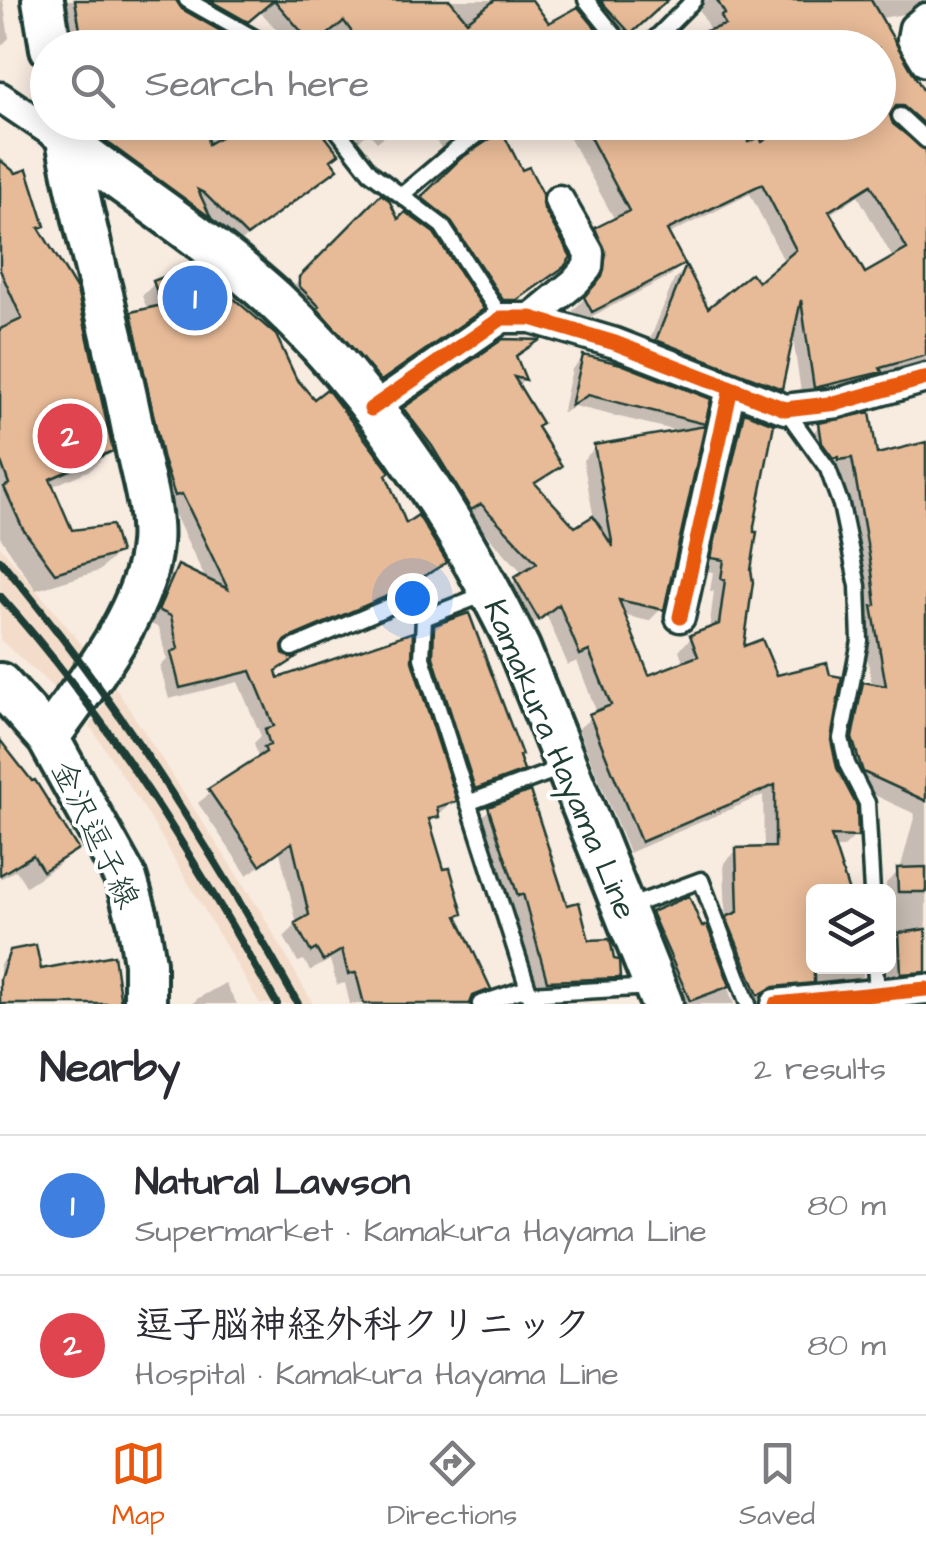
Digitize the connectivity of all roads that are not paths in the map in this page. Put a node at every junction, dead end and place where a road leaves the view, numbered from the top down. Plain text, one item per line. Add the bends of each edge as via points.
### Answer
1 (43, 0) edge
2 (187, 0) edge
3 (586, 0) edge
4 (694, 0) edge
5 (926, 18) edge
6 (48, 30) edge
7 (240, 30) edge
8 (611, 30) edge
9 (664, 30) edge
10 (926, 62) edge
11 (0, 97) edge
12 (30, 113) edge
13 (900, 116) dead end
14 (68, 140) edge
15 (75, 140) edge
16 (345, 140) edge
17 (470, 140) edge
18 (926, 140) edge
19 (403, 194) junction
20 (559, 200) dead end
21 (502, 318) junction
22 (531, 318) junction
23 (926, 378) edge
24 (731, 388) junction
25 (372, 408) junction
26 (785, 409) junction
27 (492, 592) junction
28 (680, 617) dead end
29 (424, 618) junction
30 (292, 648) dead end
31 (0, 684) edge
32 (48, 738) junction
33 (568, 766) junction
34 (468, 803) junction
35 (872, 884) edge
36 (626, 908) junction
37 (876, 979) edge
38 (926, 988) edge
39 (530, 995) edge
40 (658, 995) edge
41 (144, 1004) edge
42 (480, 1004) edge
43 (748, 1004) edge
44 (776, 1004) edge

1 - 6 main road
2 - 7 lane
3 - 8 lane
4 - 9 lane
5 - 10 street via 912,39
11 - 12 street
13 - 18 lane
14 - 32 main road via 120,361 152,543 123,626
15 - 25 main road, Kamakura Hayama Line via 274,299
16 - 19 lane via 370,172
17 - 19 lane
19 - 21 lane via 442,226
20 - 22 street via 588,252 588,267
21 - 22 street
21 - 25 street
22 - 24 street
23 - 26 street via 838,403
24 - 26 street
24 - 28 street
25 - 27 main road, Kamakura Hayama Line
26 - 35 lane via 828,468 858,586 860,641 841,738 867,803
27 - 29 lane
27 - 33 main road, Kamakura Hayama Line
29 - 30 lane via 407,599
29 - 34 lane via 422,658
31 - 32 main road, 金沢逗子線
32 - 41 main road, 金沢逗子線 via 126,879 145,962
33 - 34 lane
33 - 36 main road, Kamakura Hayama Line
34 - 39 lane
36 - 40 main road, Kamakura Hayama Line
36 - 43 lane via 700,880
37 - 38 street
37 - 44 street
39 - 40 lane
39 - 42 lane

